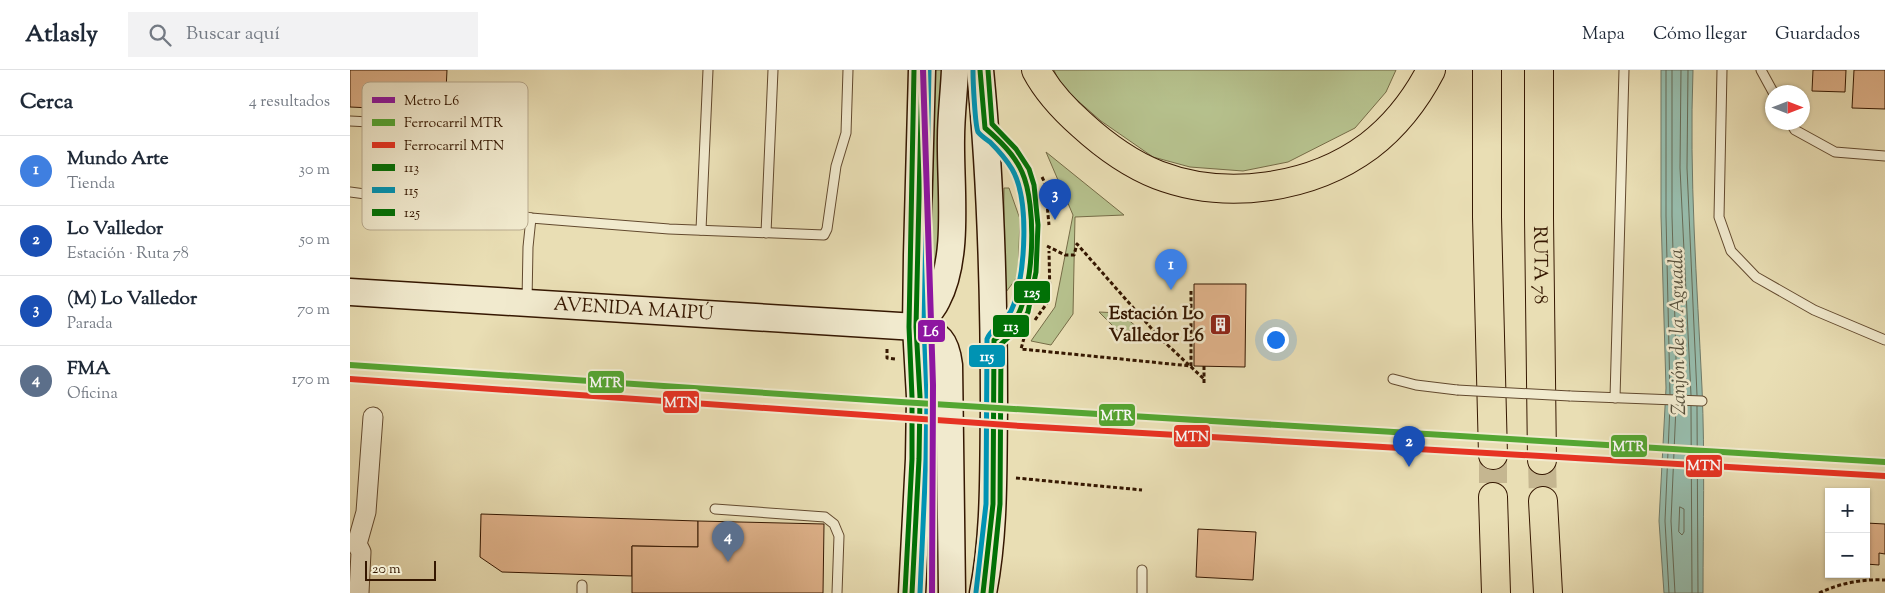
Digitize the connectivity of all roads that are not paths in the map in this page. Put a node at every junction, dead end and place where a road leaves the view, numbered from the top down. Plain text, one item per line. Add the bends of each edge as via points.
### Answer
1 (708, 70) edge
2 (773, 70) edge
3 (848, 70) edge
4 (922, 70) edge
5 (955, 70) edge
6 (980, 70) edge
7 (1036, 70) edge
8 (1431, 70) edge
9 (1487, 70) edge
10 (1539, 70) edge
11 (1624, 70) edge
12 (1722, 70) edge
13 (1761, 70) edge
14 (1769, 85) edge
15 (985, 128) junction
16 (1795, 130) edge
17 (1885, 156) edge
18 (528, 217) edge
19 (531, 218) junction
20 (701, 230) junction
21 (766, 233) junction
22 (350, 292) edge
23 (527, 303) junction
24 (916, 327) junction
25 (994, 340) junction
26 (1885, 340) edge
27 (1393, 379) dead end
28 (1615, 398) junction
29 (1702, 401) dead end
30 (373, 417) dead end
31 (1492, 455) tunnel mouth
32 (1542, 460) tunnel mouth
33 (1493, 497) tunnel mouth
34 (1543, 501) tunnel mouth
35 (715, 509) dead end
36 (354, 542) edge
37 (1142, 570) dead end
38 (359, 593) edge
39 (837, 593) edge
40 (912, 593) edge
41 (952, 593) edge
42 (983, 593) edge
43 (1142, 593) edge
44 (1496, 593) edge
45 (1548, 593) edge

1 - 20 lane
2 - 21 lane
3 - 21 lane via 846,133 836,166 824,235
4 - 24 main road
5 - 24 main road via 950,255 938,299
6 - 15 main road
7 - 8 highway via 1070,114 1125,159 1158,175 1228,188 1267,186 1308,177 1350,158 1386,132 1414,98
9 - 31 highway
10 - 32 highway, RUTA 78
11 - 28 lane
12 - 26 lane via 1719,217 1731,251 1756,277 1814,310
13 - 14 lane
15 - 25 main road
15 - 25 lane via 1002,142 1022,173 1029,197 1031,234 1028,290 1015,322
16 - 17 lane via 1835,152
18 - 19 lane
19 - 20 lane
19 - 23 lane
20 - 21 lane
22 - 23 main road, AVENIDA MAIPÚ
23 - 24 main road, AVENIDA MAIPÚ
24 - 40 main road via 920,459
24 - 41 main road via 938,336 945,347 949,365
25 - 42 main road via 993,504
27 - 28 lane, bridge via 1457,390
28 - 29 lane
30 - 36 street via 366,512
33 - 44 highway
34 - 45 highway
35 - 39 lane via 825,517 834,524 839,536
36 - 38 street via 361,552
37 - 43 lane

